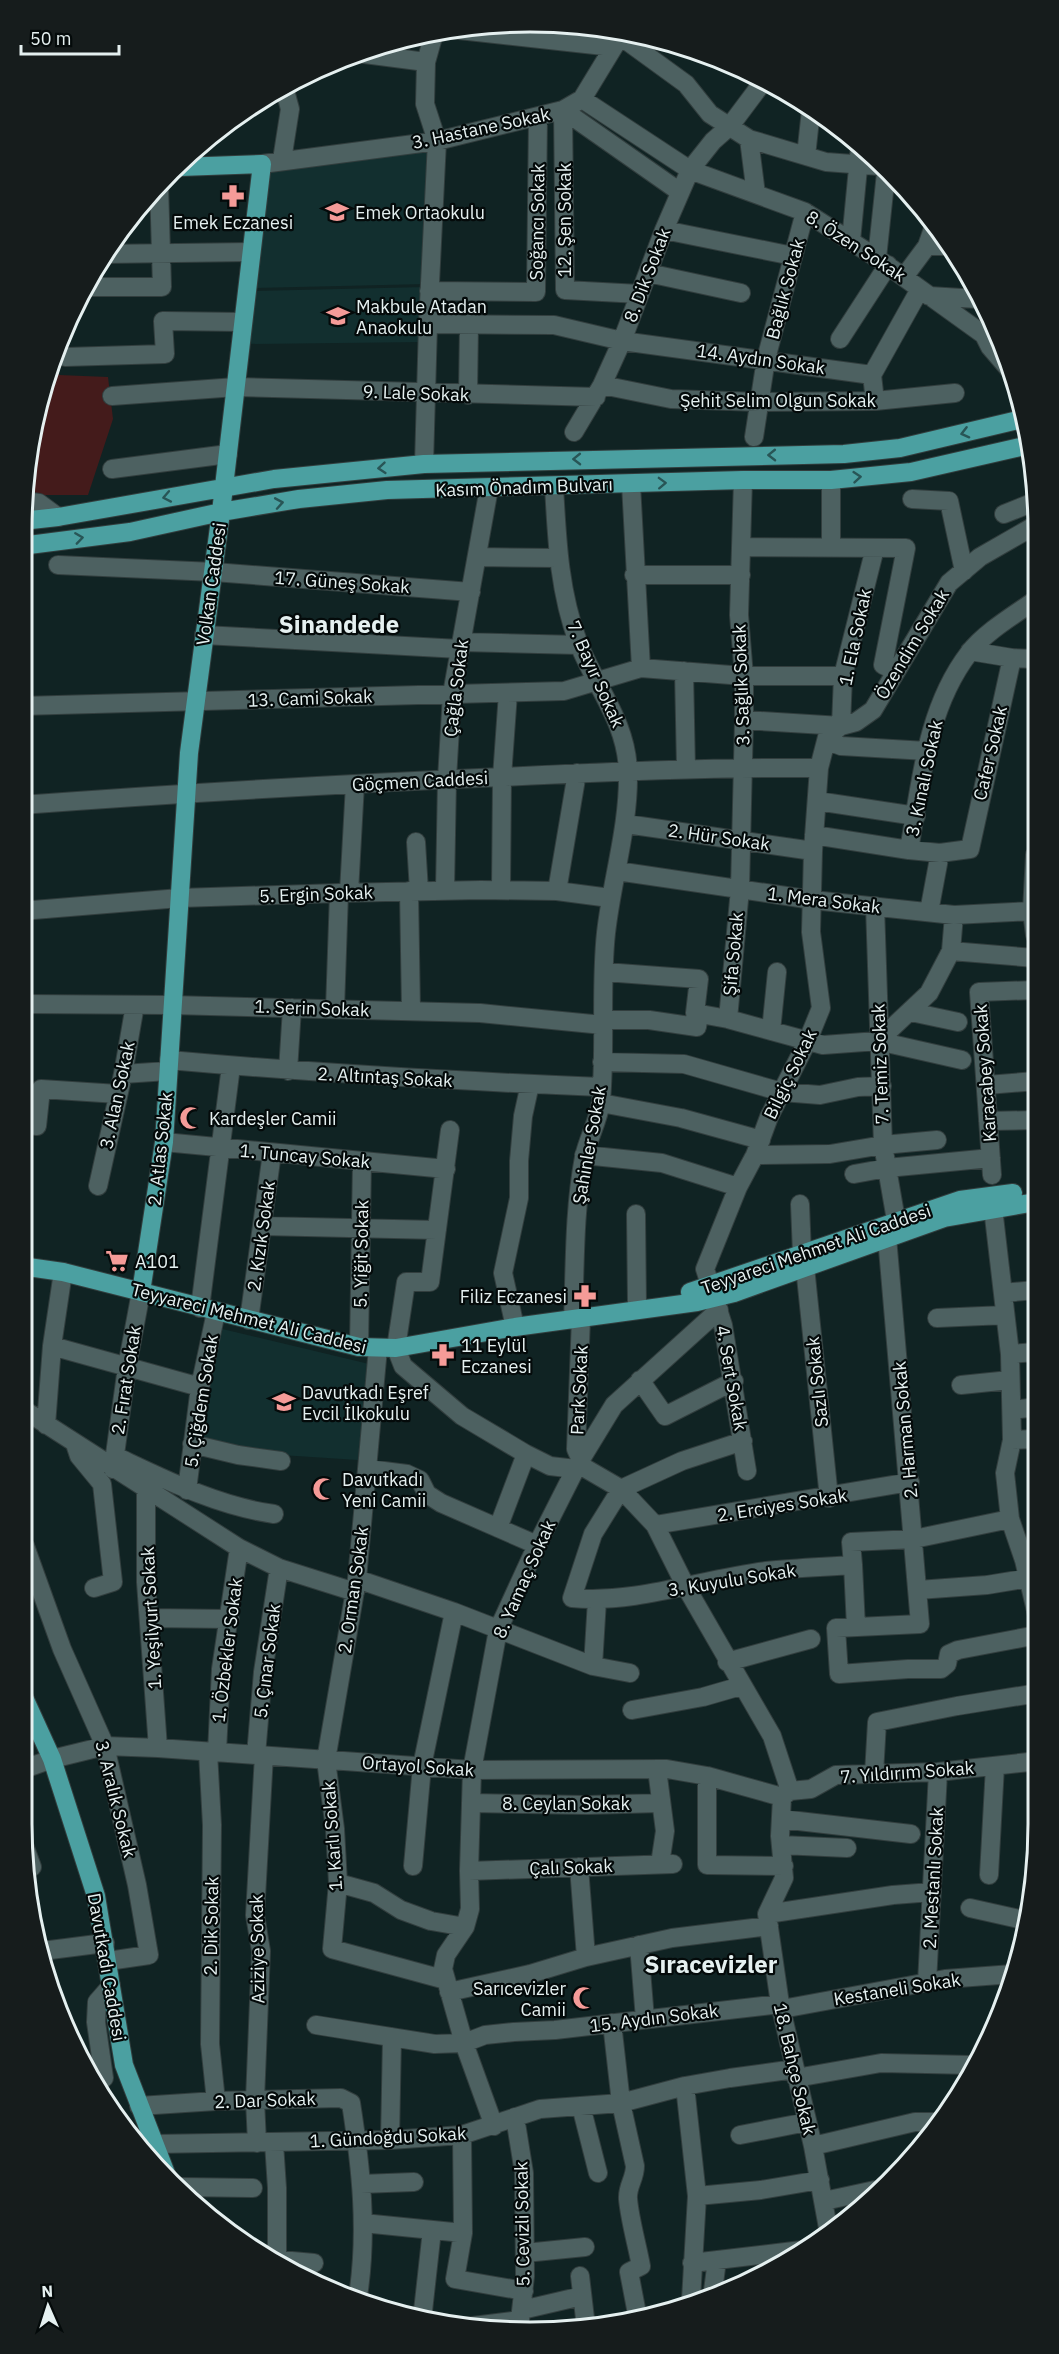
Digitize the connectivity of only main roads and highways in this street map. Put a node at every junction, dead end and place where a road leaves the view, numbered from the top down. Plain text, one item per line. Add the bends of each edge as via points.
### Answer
1 (188, 167) edge
2 (1015, 419) edge
3 (1020, 448) edge
4 (224, 486) junction
5 (221, 513) junction
6 (32, 520) edge
7 (32, 545) edge
8 (172, 1005) joint
9 (1028, 1191) edge
10 (1028, 1203) edge
11 (803, 1260) junction
12 (32, 1268) edge
13 (43, 1270) junction
14 (32, 1276) edge
15 (141, 1292) junction
16 (715, 1298) junction
17 (584, 1318) junction
18 (32, 1715) edge
19 (151, 2148) edge

1 - 4 main road, Volkan Caddesi via 262,164
2 -> 4 main road, Kasım Önadım Bulvarı via 900,448 844,454 424,464
5 -> 3 main road, Kasım Önadım Bulvarı via 387,490 831,480 911,472
4 - 5 main road, Volkan Caddesi
4 -> 6 main road, Kasım Önadım Bulvarı
7 -> 5 main road, Kasım Önadım Bulvarı via 130,532
5 - 8 main road, Volkan Caddesi via 195,701
8 - 15 main road, 2. Atlas Sokak via 164,1142
9 - 11 main road, Teyyareci Mehmet Ali Caddesi via 960,1200 896,1220
10 - 11 main road, Teyyareci Mehmet Ali Caddesi via 944,1218
11 - 16 main road, Teyyareci Mehmet Ali Caddesi
12 - 13 main road, Teyyareci Mehmet Ali Caddesi
13 - 14 main road
13 - 15 main road, Teyyareci Mehmet Ali Caddesi
15 - 17 main road, Teyyareci Mehmet Ali Caddesi via 359,1347 387,1348
16 - 17 main road, Teyyareci Mehmet Ali Caddesi
16 - 17 main road, Teyyareci Mehmet Ali Caddesi via 637,1306
18 - 19 main road, Davutkadı Caddesi via 52,1759 96,1896 124,2065

